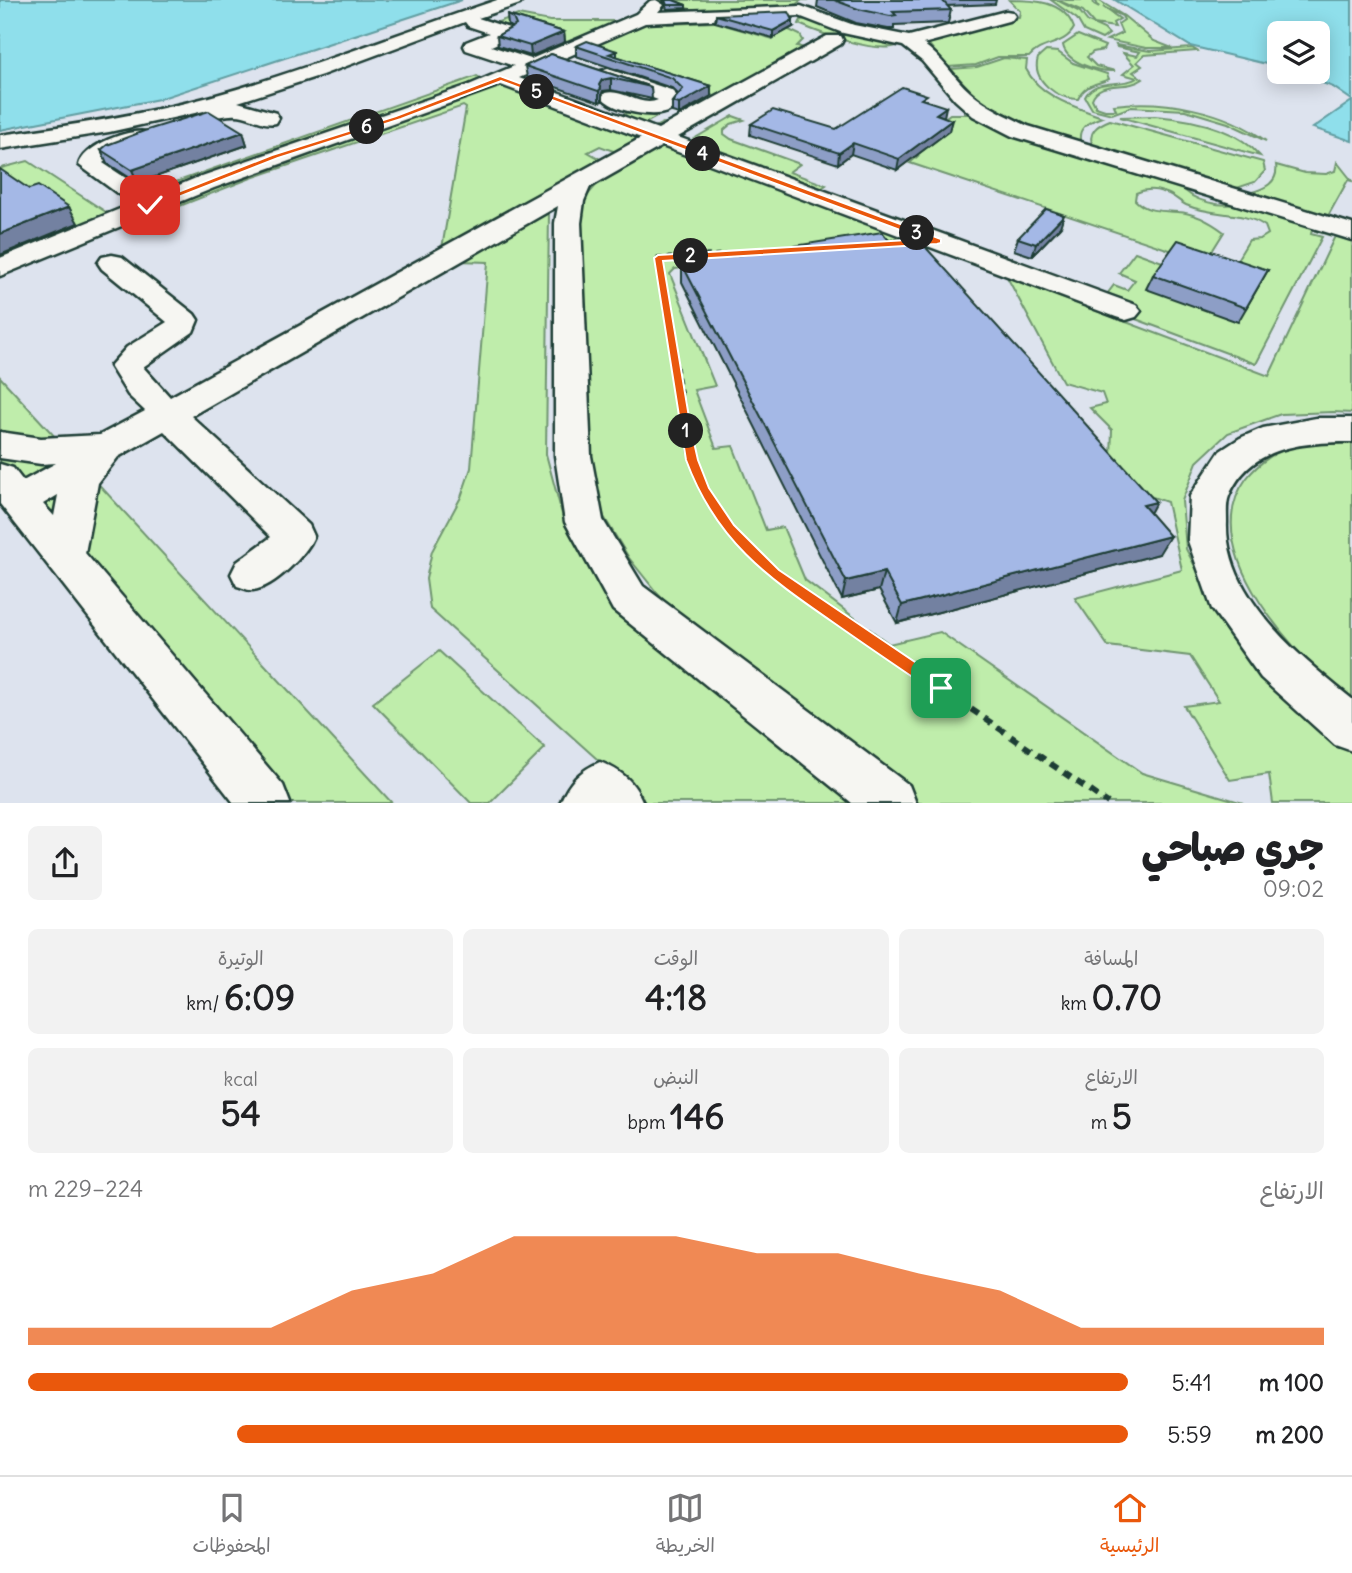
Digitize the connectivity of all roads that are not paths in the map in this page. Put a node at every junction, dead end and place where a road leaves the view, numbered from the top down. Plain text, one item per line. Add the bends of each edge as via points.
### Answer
1 (514, 0) edge
2 (651, 7) edge
3 (964, 7) dead end
4 (1000, 9) dead end
5 (807, 14) edge
6 (474, 22) dead end
7 (979, 23) junction
8 (834, 40) junction
9 (902, 47) junction
10 (541, 61) junction
11 (500, 78) junction
12 (612, 97) edge
13 (268, 118) dead end
14 (658, 137) junction
15 (0, 142) edge
16 (581, 181) junction
17 (150, 205) junction
18 (1352, 232) edge
19 (112, 263) dead end
20 (0, 268) edge
21 (1126, 312) dead end
22 (167, 414) junction
23 (1352, 430) edge
24 (0, 445) edge
25 (106, 448) junction
26 (9, 489) edge
27 (64, 557) junction
28 (251, 573) dead end
29 (1352, 729) edge
30 (265, 803) edge
31 (585, 803) edge
32 (618, 803) edge
33 (891, 803) edge

1 - 15 street via 286,81 192,107 93,131
2 - 5 street via 686,16
2 - 10 street
3 - 7 street
4 - 7 street via 1006,16
5 - 8 street
5 - 9 street
6 - 10 street via 506,33 473,46
7 - 9 street
8 - 9 street via 878,52
8 - 14 street
9 - 18 street via 929,57 962,96 1020,131
10 - 11 street
10 - 12 street via 583,67 670,99 650,108
11 - 14 street
11 - 17 street
13 - 17 street via 242,109 223,109 110,147 92,159 93,168
14 - 16 street
14 - 21 street
16 - 22 street
16 - 33 street via 571,201 568,223 573,456 583,522 628,598
17 - 20 street
19 - 22 street via 183,320 182,326 126,366 139,387
22 - 25 street
22 - 28 street via 295,536
23 - 29 street via 1316,430 1275,438 1233,460 1209,496 1207,541 1227,597 1278,664
24 - 25 street via 41,451
25 - 26 street via 88,462
25 - 27 street via 80,481
26 - 27 street
27 - 30 street
31 - 32 street via 600,787

